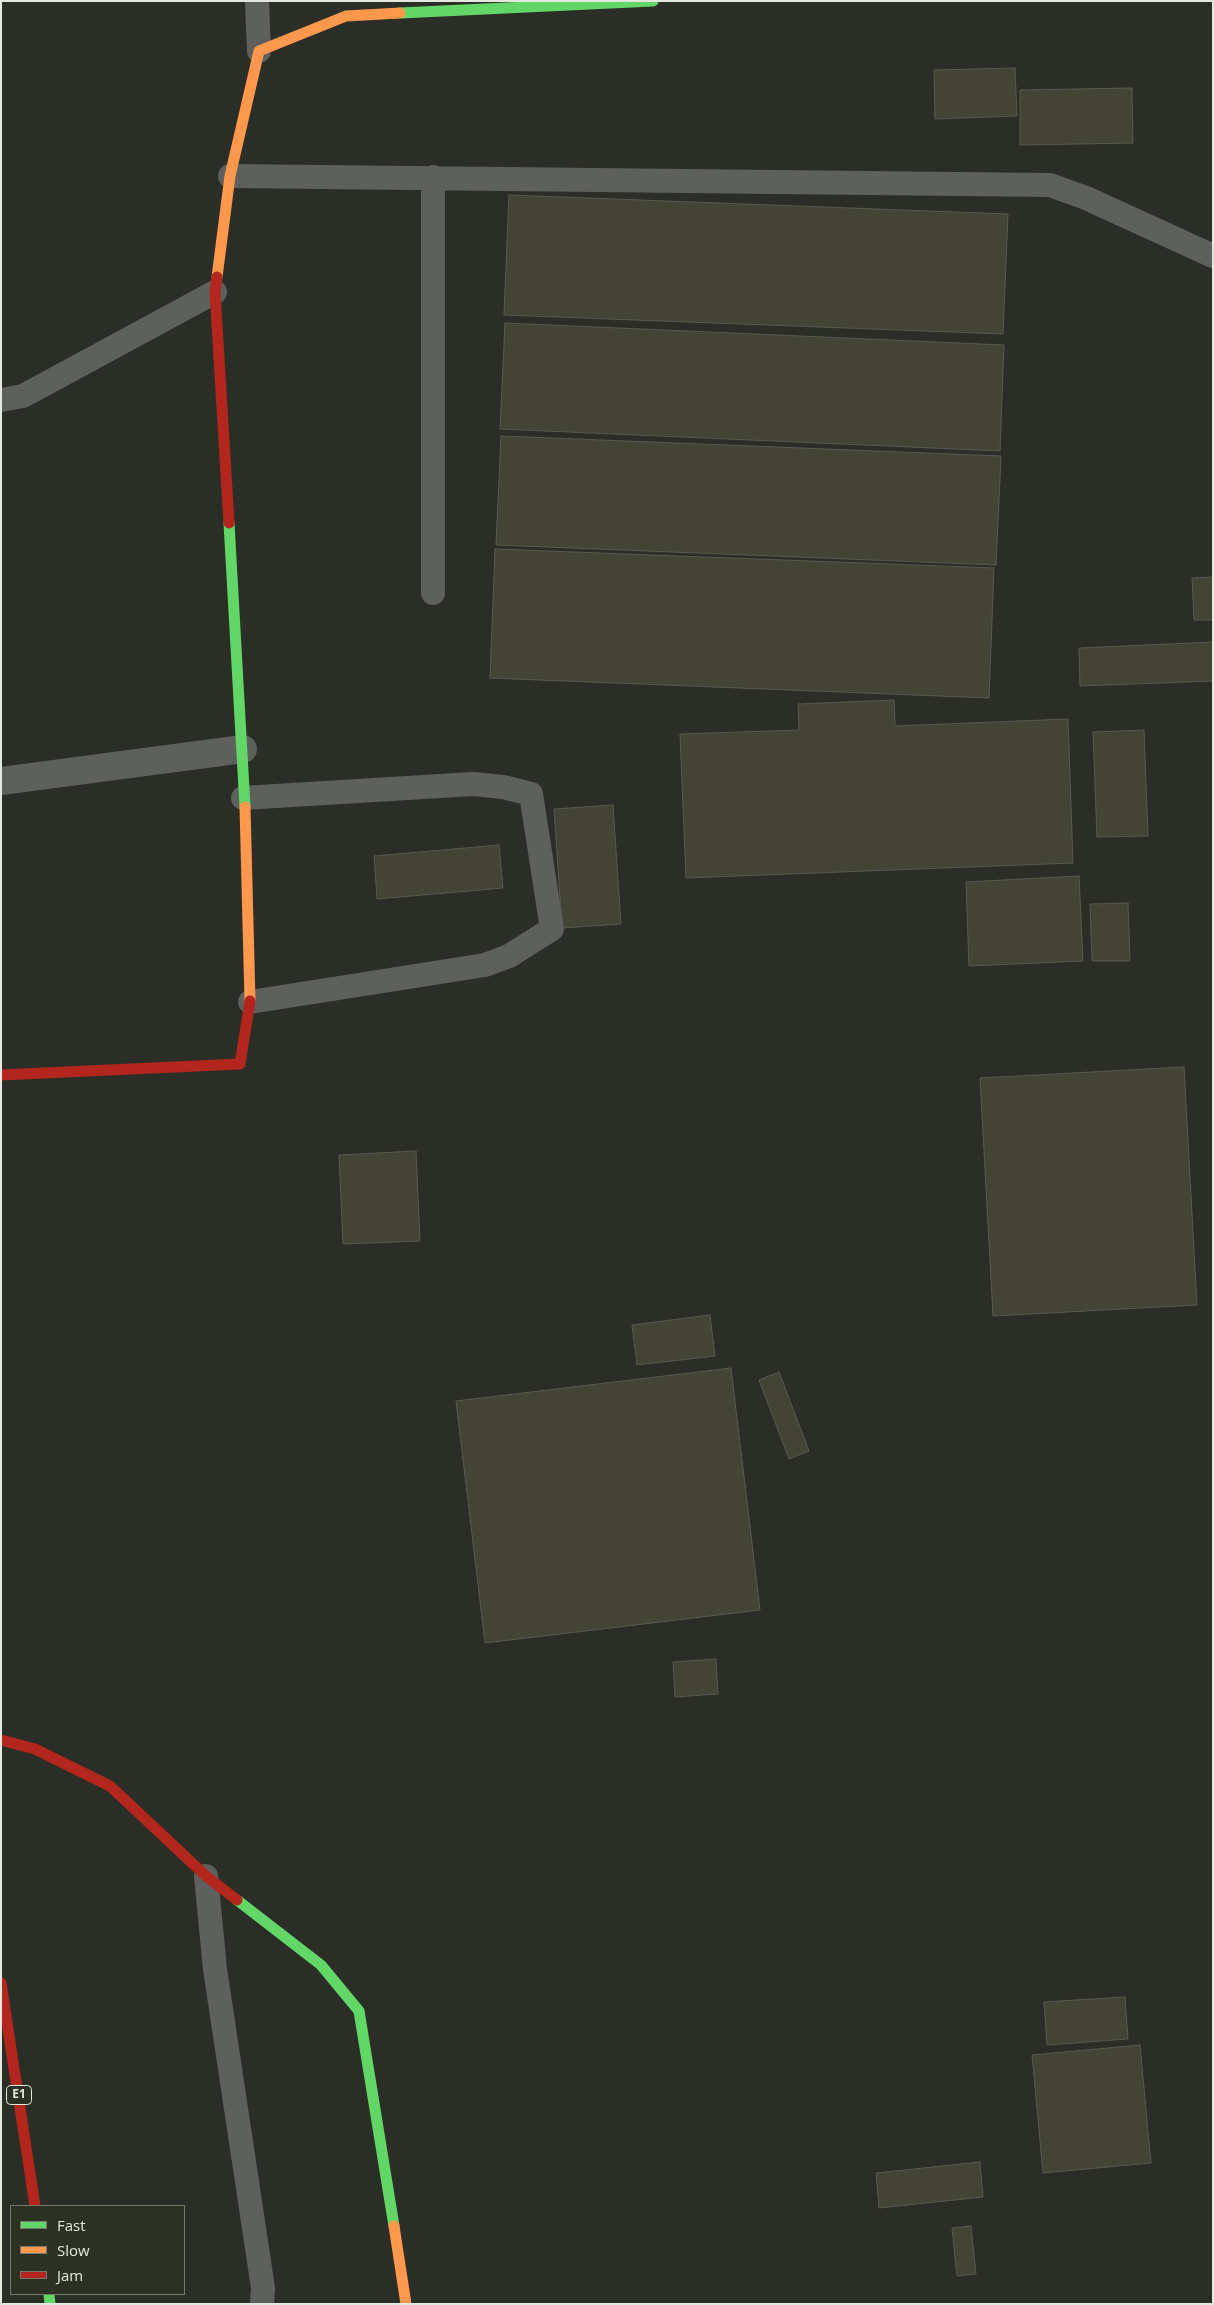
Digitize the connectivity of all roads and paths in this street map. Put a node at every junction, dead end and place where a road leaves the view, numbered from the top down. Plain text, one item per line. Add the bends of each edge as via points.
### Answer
1 (257, 1) edge
2 (653, 1) edge
3 (259, 51) junction
4 (230, 176) junction
5 (433, 177) junction
6 (1213, 256) edge
7 (216, 292) junction
8 (1, 400) edge
9 (433, 593) dead end
10 (243, 749) junction
11 (1, 781) edge
12 (242, 798) junction
13 (250, 1002) junction
14 (1, 1075) edge
15 (1, 1740) edge
16 (206, 1876) junction
17 (1, 1983) edge
18 (35, 2205) edge
19 (262, 2304) edge
20 (406, 2304) edge

1 - 3 lane
2 - 3 main road via 346,16
3 - 4 main road
4 - 5 lane
4 - 7 main road
5 - 6 lane via 1050,185
5 - 9 lane
7 - 8 lane via 22,396
7 - 10 main road
10 - 11 street
10 - 12 main road
12 - 13 main road
12 - 13 lane via 473,784 530,794 552,929 509,956 485,965
13 - 14 main road via 240,1064
15 - 16 main road via 35,1749 110,1786
16 - 19 lane via 215,1969 263,2288
16 - 20 main road via 321,1965 359,2011
17 - 18 main road, E1

